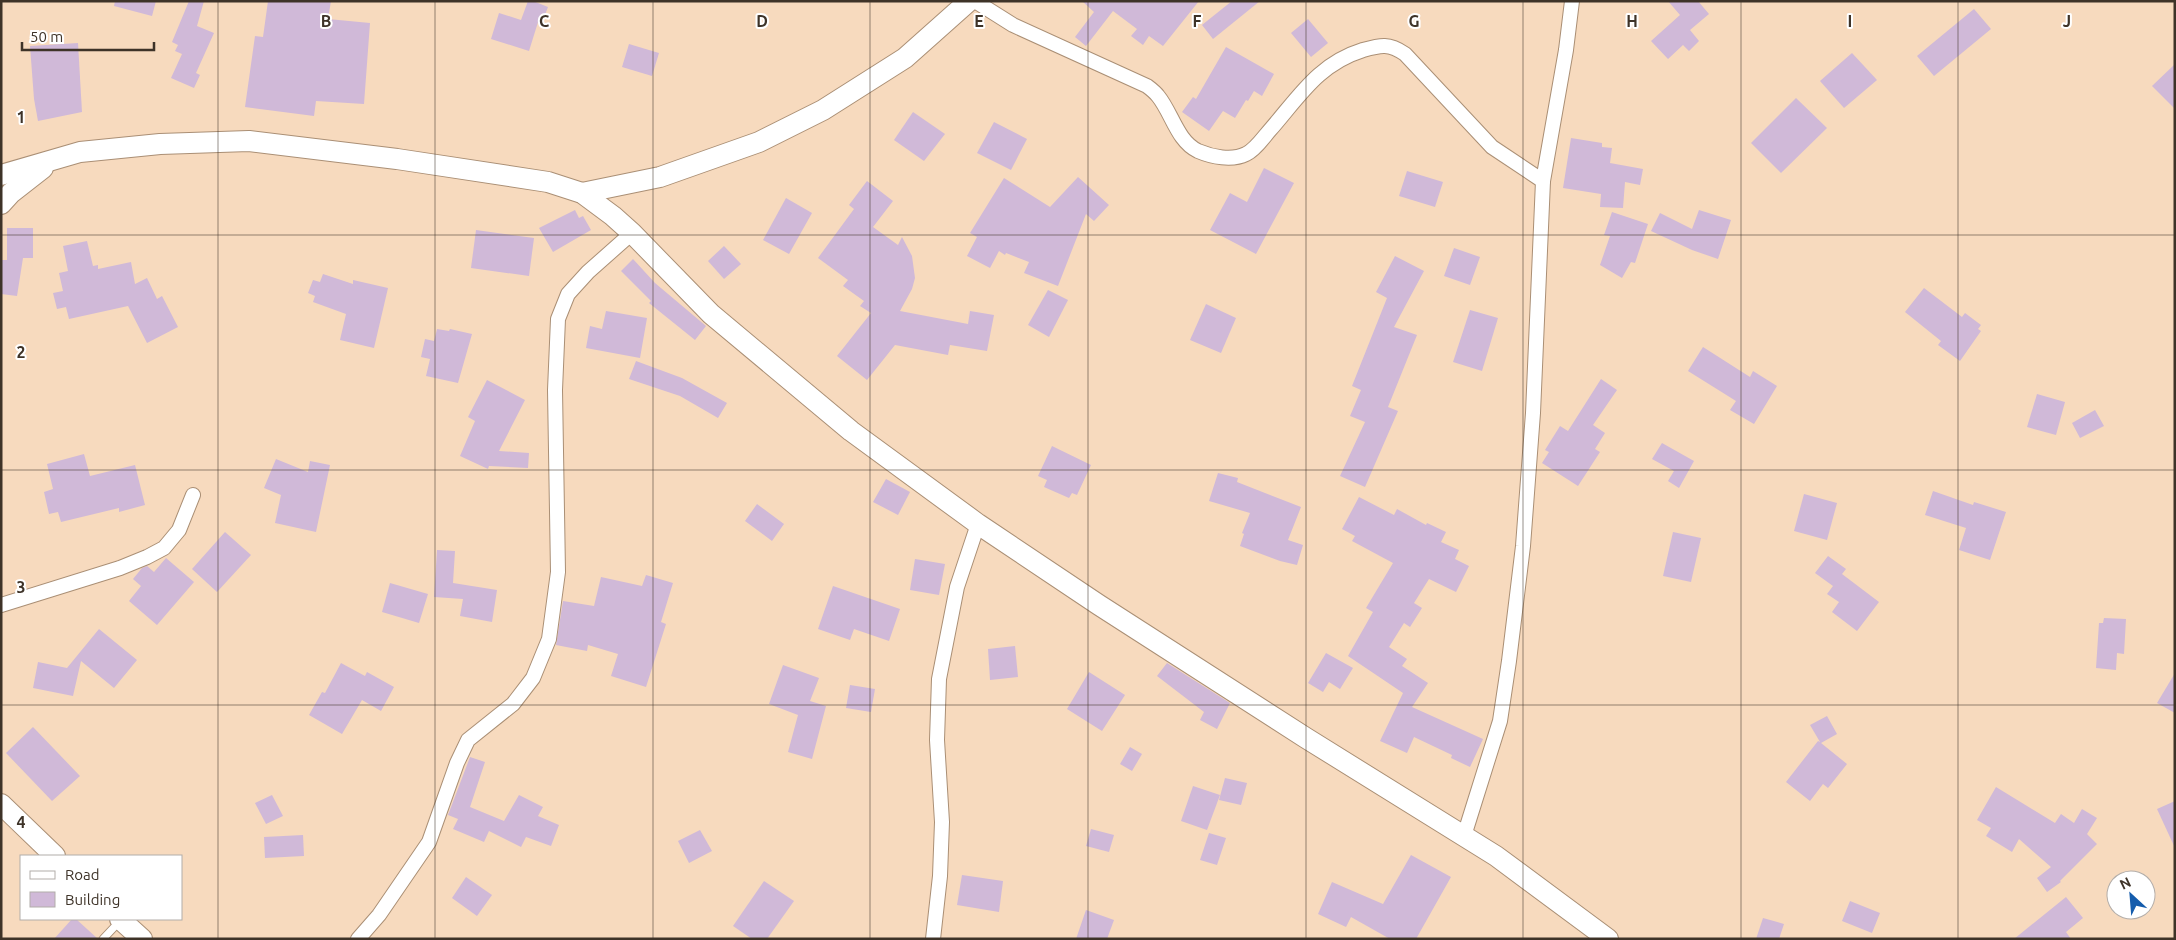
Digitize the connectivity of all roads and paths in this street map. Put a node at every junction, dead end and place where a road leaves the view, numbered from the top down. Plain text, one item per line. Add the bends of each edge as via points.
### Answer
1 (969, 1) edge
2 (975, 1) edge
3 (1572, 1) edge
4 (56, 159) junction
5 (1, 175) edge
6 (1542, 182) junction
7 (582, 193) junction
8 (1, 204) edge
9 (632, 233) junction
10 (193, 495) dead end
11 (978, 524) junction
12 (1, 605) edge
13 (1, 804) edge
14 (1464, 836) junction
15 (54, 855) edge
16 (120, 920) edge
17 (122, 920) edge
18 (102, 939) edge
19 (142, 939) edge
20 (358, 939) edge
21 (933, 939) edge
22 (1608, 939) edge

1 - 7 street via 906,58 823,110 759,142 660,177
2 - 6 street via 1014,25 1147,86 1159,97 1182,137 1196,150 1213,156 1235,158 1248,154 1294,100 1339,58 1378,46 1394,46 1492,147
3 - 6 street
4 - 5 street
4 - 7 street via 80,152 160,144 249,141 538,181
4 - 8 street via 33,174
6 - 14 street via 1533,412 1523,546 1500,721
7 - 9 street
9 - 11 street via 665,270 719,320 850,431
9 - 20 street via 568,294 558,319 555,390 558,572 549,639 534,678 513,704 468,740 429,842 379,915
10 - 12 street via 179,530 164,548 147,558
11 - 14 street via 1116,616
11 - 21 street via 957,587 938,679 937,740 942,822
13 - 15 street
14 - 22 street
16 - 18 lane
17 - 19 street

